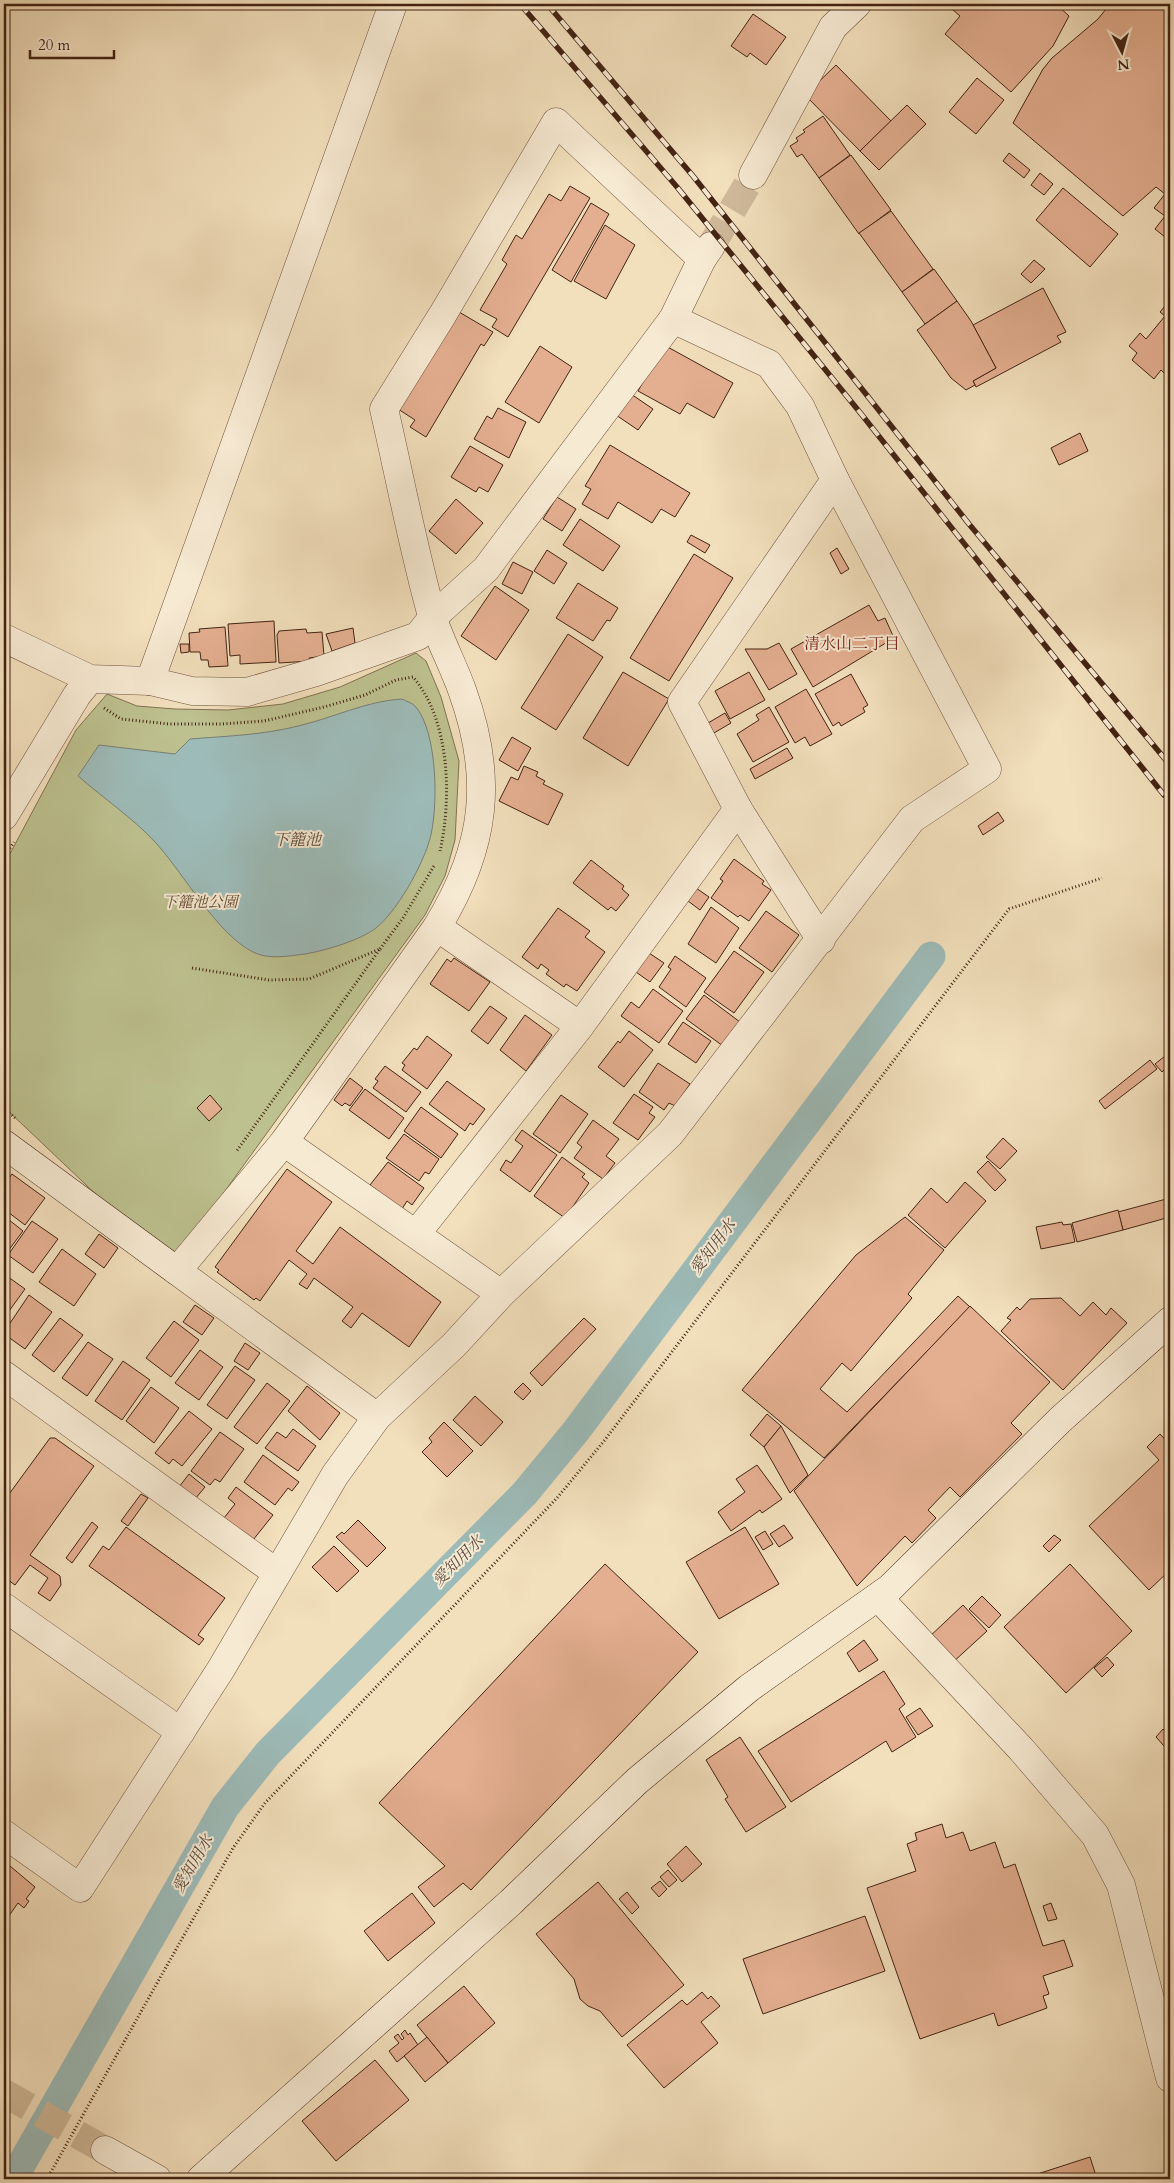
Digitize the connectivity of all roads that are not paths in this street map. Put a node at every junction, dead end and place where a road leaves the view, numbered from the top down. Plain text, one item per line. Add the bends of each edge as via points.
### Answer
1 (393, 4) edge
2 (857, 4) edge
3 (753, 175) tunnel mouth
4 (673, 319) junction
5 (835, 480) junction
6 (433, 617) junction
7 (4, 638) edge
8 (150, 681) junction
9 (83, 687) junction
10 (738, 809) junction
11 (4, 816) edge
12 (437, 927) junction
13 (821, 940) junction
14 (580, 1026) junction
15 (284, 1142) junction
16 (4, 1144) edge
17 (416, 1234) junction
18 (177, 1271) junction
19 (501, 1294) junction
20 (1170, 1321) edge
21 (4, 1375) edge
22 (377, 1417) junction
23 (277, 1572) junction
24 (878, 1597) junction
25 (4, 1606) edge
26 (180, 1732) junction
27 (4, 1834) edge
28 (1170, 2078) edge
29 (105, 2150) tunnel mouth
30 (157, 2179) edge
31 (201, 2179) edge

1 - 8 street
2 - 3 street via 833,27
4 - 5 street via 769,364 800,406
4 - 6 street via 486,569
4 - 6 street via 706,252 556,122 384,409
5 - 10 street via 682,702
5 - 13 street via 988,769 912,819
6 - 8 street via 418,636 247,692 192,691
6 - 12 street via 478,738 482,790 479,830 470,860 455,898
7 - 9 street
8 - 9 street
9 - 11 street
10 - 13 street
10 - 14 street
12 - 14 street
12 - 15 street
13 - 19 street via 670,1134
14 - 17 street
15 - 17 street
15 - 18 street
16 - 18 street
17 - 19 street
18 - 22 street
19 - 22 street via 454,1345
20 - 24 street via 1060,1420
21 - 23 street
22 - 23 street via 335,1475
23 - 26 street via 222,1669
24 - 28 street via 1021,1749 1095,1836 1121,1886
24 - 31 street via 749,1688 637,1781 511,1902
25 - 26 street
26 - 27 street via 80,1888
29 - 30 street

